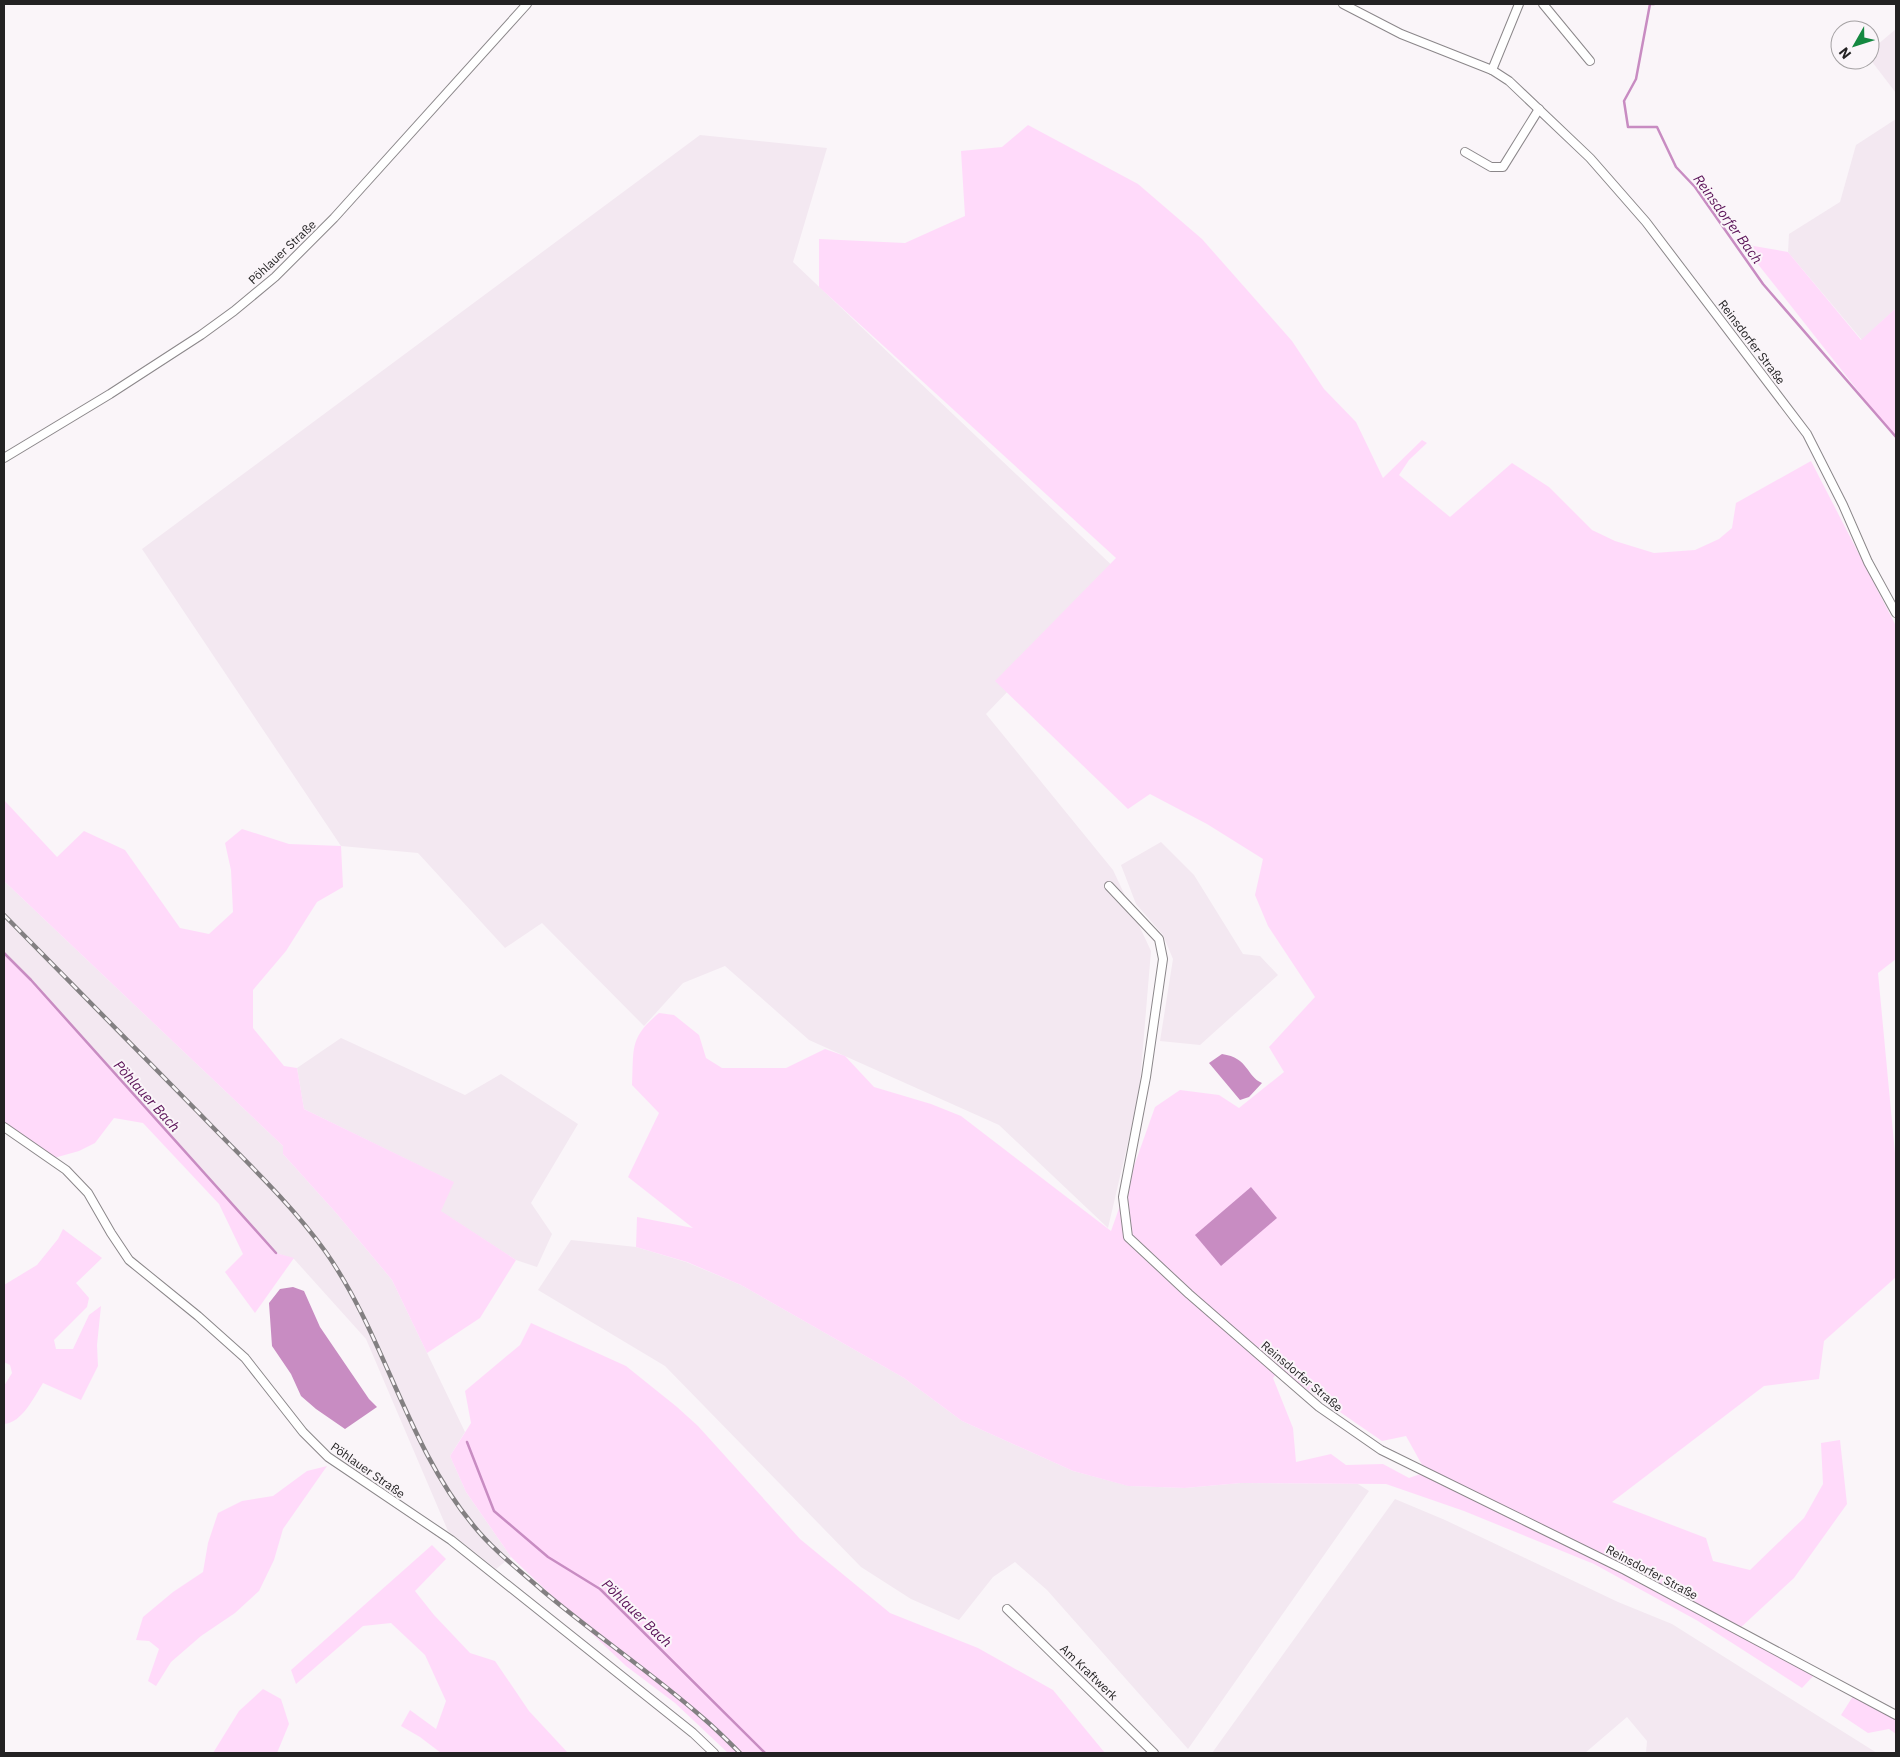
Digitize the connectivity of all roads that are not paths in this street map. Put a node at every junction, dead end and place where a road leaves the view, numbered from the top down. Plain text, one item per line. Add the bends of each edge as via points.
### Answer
1 (526, 4) edge
2 (1343, 4) edge
3 (1519, 4) edge
4 (1543, 4) edge
5 (1590, 61) dead end
6 (1492, 70) junction
7 (1542, 112) junction
8 (1465, 152) dead end
9 (4, 458) edge
10 (1896, 614) edge
11 (1109, 886) dead end
12 (4, 1127) edge
13 (1007, 1609) dead end
14 (1896, 1715) edge
15 (714, 1753) edge
16 (1154, 1753) edge

1 - 9 street, Pöhlauer Straße via 334,218 275,276 201,335
2 - 6 street, Reinsdorfer Straße via 1402,34
3 - 6 street
4 - 5 street
6 - 7 street, Reinsdorfer Straße
7 - 8 street via 1503,167 1491,167
7 - 10 street, Reinsdorfer Straße via 1590,158 1646,222 1807,434
11 - 14 street, Reinsdorfer Straße via 1159,939 1163,959 1146,1077 1123,1197 1128,1237 1319,1407 1381,1450 1625,1570
12 - 15 street, Pöhlauer Straße via 66,1170 88,1193 133,1264 245,1358 303,1432 328,1457 451,1540
13 - 16 street, Am Kraftwerk

